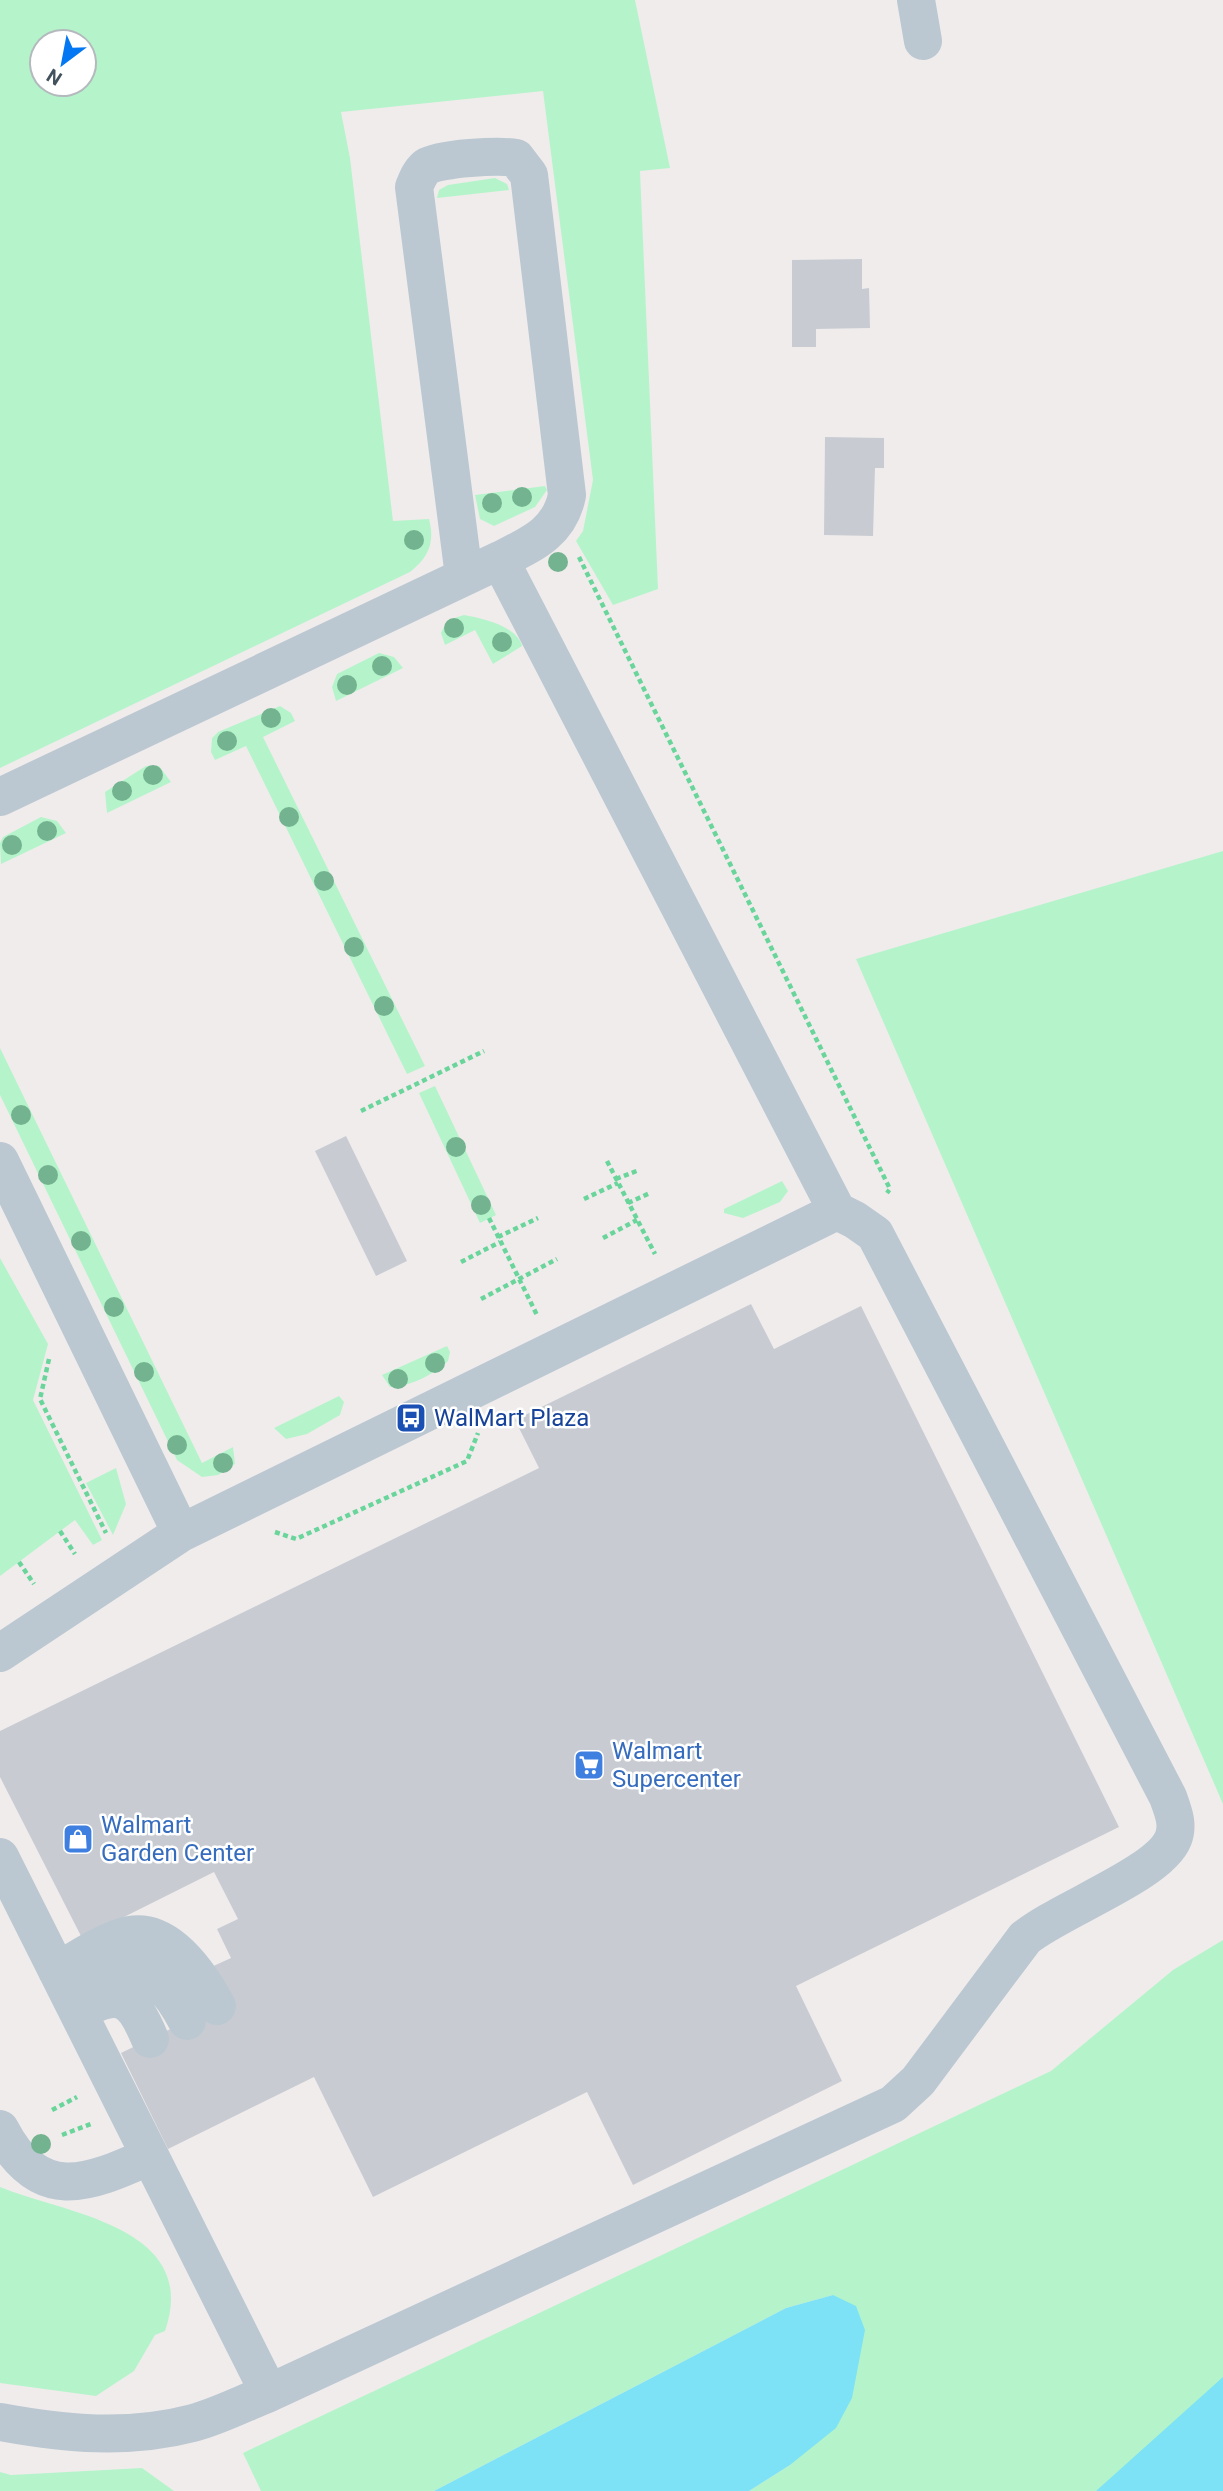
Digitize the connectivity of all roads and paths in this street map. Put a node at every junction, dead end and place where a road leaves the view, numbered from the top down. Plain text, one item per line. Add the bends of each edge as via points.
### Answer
1 (916, 0) edge
2 (923, 41) dead end
3 (574, 546) dead end
4 (500, 560) junction
5 (464, 576) junction
6 (0, 797) edge
7 (484, 1051) dead end
8 (361, 1111) dead end
9 (0, 1161) edge
10 (607, 1161) dead end
11 (639, 1170) dead end
12 (617, 1181) junction
13 (650, 1193) dead end
14 (584, 1199) dead end
15 (879, 1201) dead end
16 (628, 1203) junction
17 (837, 1211) junction
18 (489, 1218) dead end
19 (538, 1218) dead end
20 (637, 1220) junction
21 (603, 1238) dead end
22 (499, 1240) junction
23 (557, 1259) dead end
24 (657, 1260) dead end
25 (461, 1262) dead end
26 (519, 1280) junction
27 (481, 1299) dead end
28 (539, 1320) dead end
29 (50, 1355) dead end
30 (60, 1531) dead end
31 (181, 1533) junction
32 (106, 1535) dead end
33 (77, 1556) dead end
34 (19, 1562) dead end
35 (36, 1587) dead end
36 (0, 1653) edge
37 (0, 1857) edge
38 (67, 1991) junction
39 (202, 2014) dead end
40 (150, 2039) dead end
41 (81, 2095) dead end
42 (52, 2110) dead end
43 (95, 2122) dead end
44 (0, 2129) edge
45 (62, 2135) dead end
46 (150, 2156) junction
47 (269, 2393) junction
48 (0, 2422) edge

1 - 2 street
3 - 15 path via 890,1189
4 - 5 street
4 - 5 street via 548,533 565,507 567,495 528,175 516,158 504,156 426,167 414,187
4 - 17 street
5 - 6 street
7 - 8 path
9 - 31 street
10 - 12 path
11 - 12 path
12 - 14 path
12 - 16 path
13 - 16 path
16 - 20 path
17 - 31 street
17 - 47 street via 875,1234 1168,1797 1176,1826 1173,1840 1152,1865 1043,1923 1025,1938 918,2081 893,2104
18 - 22 path
19 - 22 path
20 - 21 path
20 - 24 path
22 - 25 path
22 - 26 path
23 - 26 path
26 - 27 path
26 - 28 path
29 - 32 path via 40,1399
30 - 33 path
31 - 36 street
34 - 35 path
37 - 38 street
38 - 39 street via 116,1940 140,1934 169,1948 193,1968
38 - 40 street via 123,2000 140,2014
38 - 46 street
41 - 42 path
43 - 45 path
44 - 46 street via 23,2164 66,2183 104,2177
46 - 47 street
47 - 48 street via 195,2423 154,2431 113,2435 59,2432

